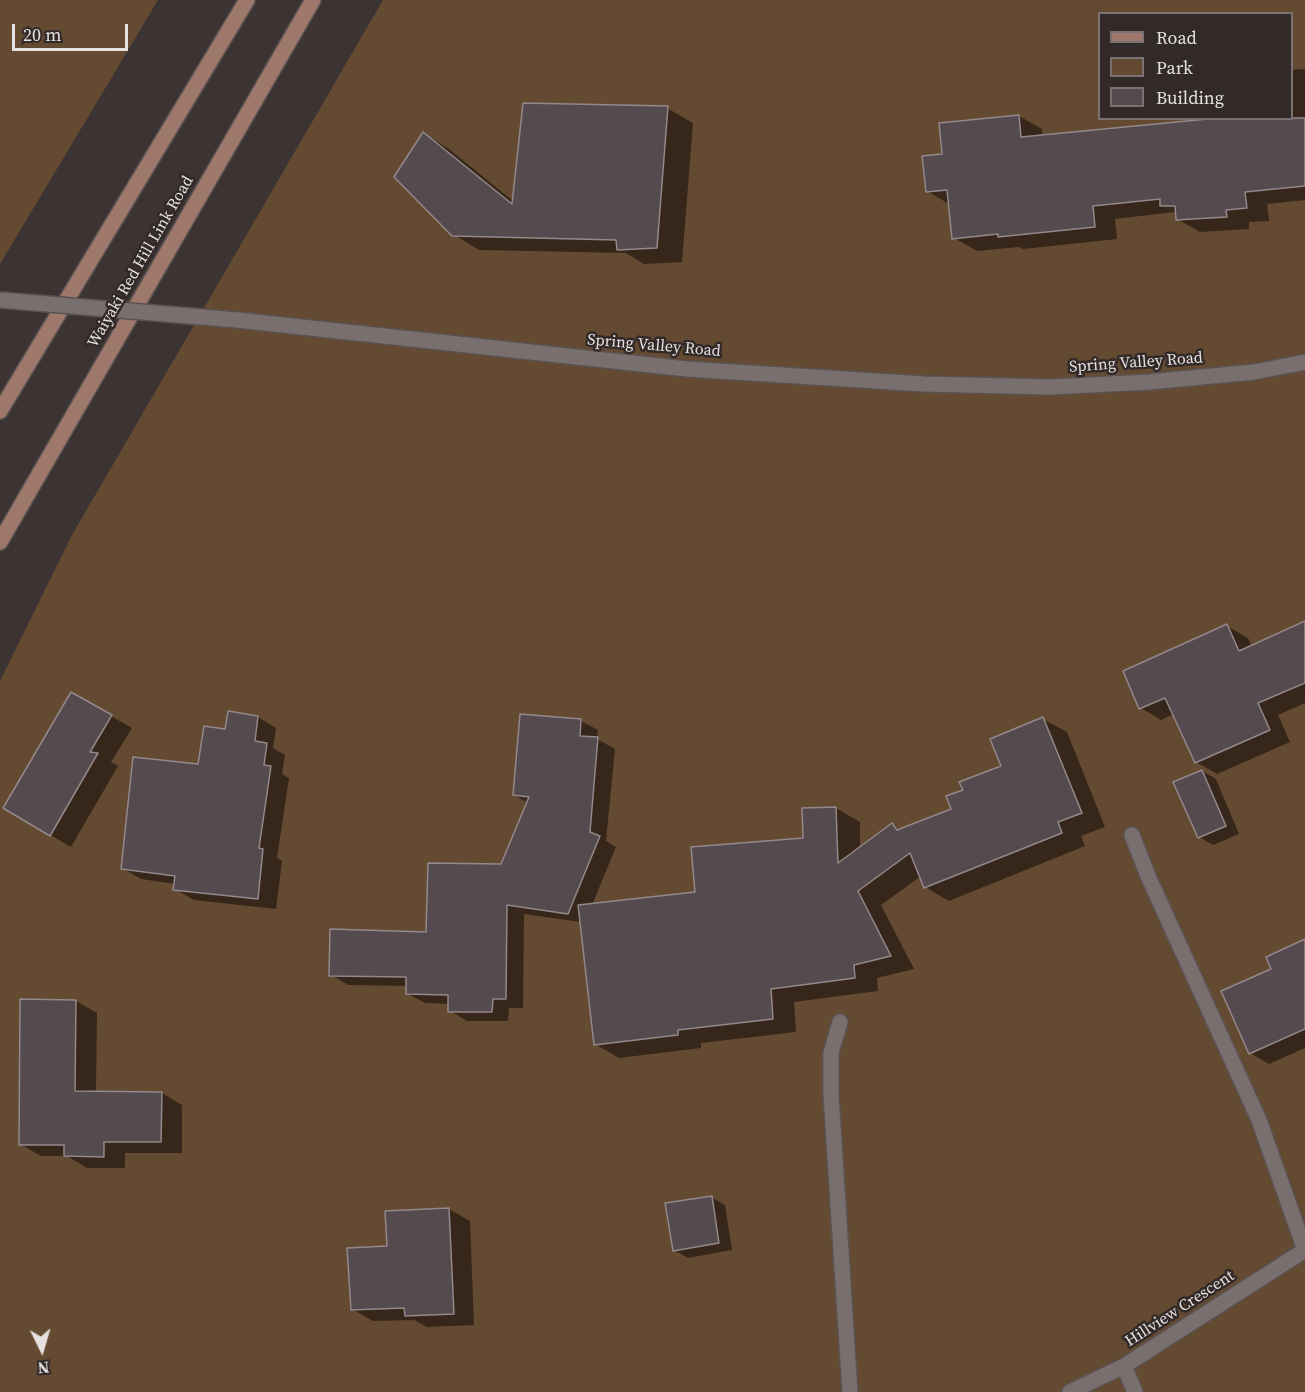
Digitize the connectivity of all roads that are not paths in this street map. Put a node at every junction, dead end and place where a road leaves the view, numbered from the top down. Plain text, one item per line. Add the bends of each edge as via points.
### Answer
1 (248, 0) edge
2 (313, 0) edge
3 (0, 300) edge
4 (1305, 362) edge
5 (0, 411) edge
6 (0, 542) edge
7 (1132, 835) dead end
8 (840, 1022) dead end
9 (1305, 1250) edge
10 (1124, 1366) junction
11 (850, 1392) edge
12 (1070, 1392) edge
13 (1135, 1392) edge

1 - 5 main road
2 - 6 main road, Waiyaki Red Hill Link Road
3 - 4 street, Spring Valley Road, bridge via 237,320 687,369 924,384 1052,387 1149,382 1254,372
7 - 9 street via 1259,1120
8 - 11 street via 831,1053 831,1095
9 - 10 street, Hillview Crescent
10 - 12 street, Hillview Crescent
10 - 13 street

